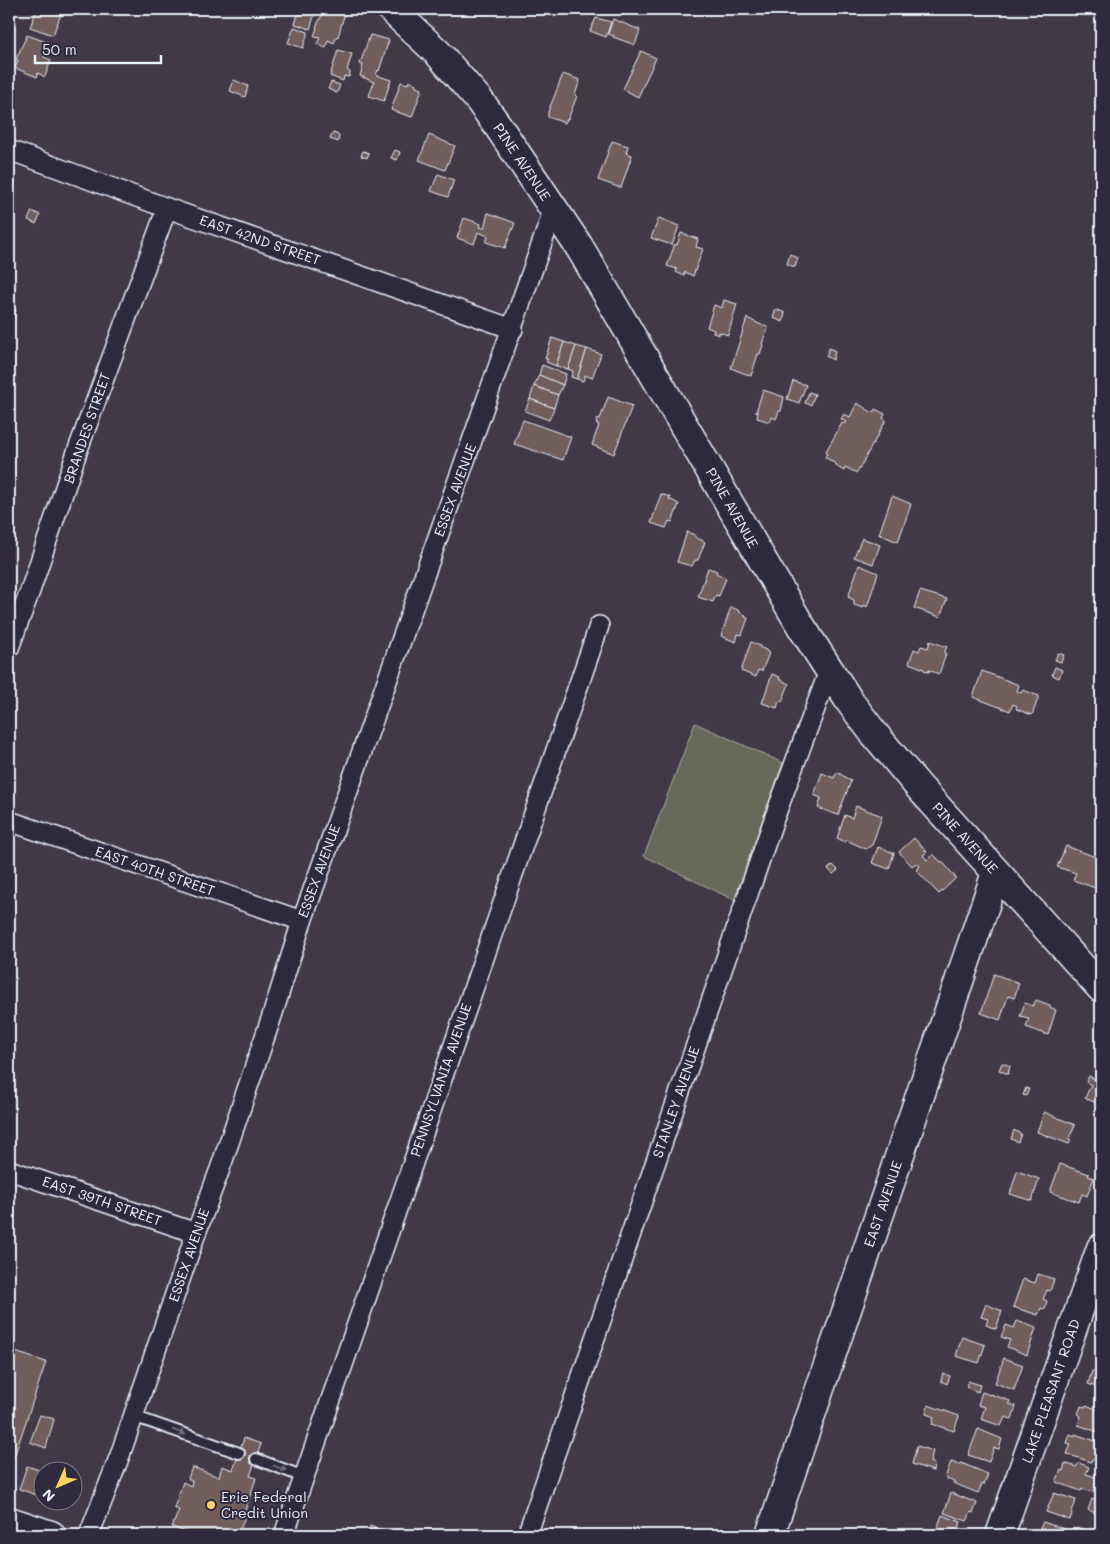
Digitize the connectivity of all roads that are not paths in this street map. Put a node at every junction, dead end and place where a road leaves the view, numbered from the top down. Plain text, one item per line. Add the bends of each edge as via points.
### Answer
1 (391, 9) edge
2 (9, 150) edge
3 (167, 208) junction
4 (554, 209) junction
5 (513, 329) junction
6 (17, 603) edge
7 (599, 626) dead end
8 (9, 648) edge
9 (829, 670) junction
10 (9, 821) edge
11 (996, 873) junction
12 (302, 921) junction
13 (1101, 988) edge
14 (9, 1170) edge
15 (196, 1233) junction
16 (1101, 1248) edge
17 (133, 1416) junction
18 (239, 1453) dead end
19 (256, 1459) dead end
20 (304, 1477) junction
21 (9, 1521) edge
22 (51, 1535) edge
23 (89, 1535) edge
24 (284, 1535) edge
25 (527, 1535) edge
26 (770, 1535) edge
27 (1000, 1535) edge

1 - 4 main road, PINE AVENUE via 438,53 479,100
2 - 3 street, EAST 42ND STREET
3 - 5 street, EAST 42ND STREET
3 - 6 street, BRANDES STREET via 61,501
4 - 5 street, ESSEX AVENUE
4 - 9 main road, PINE AVENUE
5 - 12 street, ESSEX AVENUE
6 - 8 street, BRANDES STREET
7 - 20 street, PENNSYLVANIA AVENUE
9 - 11 main road, PINE AVENUE via 894,758
9 - 25 street, STANLEY AVENUE via 771,828
10 - 12 street, EAST 40TH STREET
11 - 13 main road, PINE AVENUE
11 - 26 main road, EAST AVENUE
12 - 15 street, ESSEX AVENUE
14 - 15 street, EAST 39TH STREET
15 - 17 street, ESSEX AVENUE
16 - 27 main road, LAKE PLEASANT ROAD
17 -> 18 lane
17 - 23 street, ESSEX AVENUE
19 -> 20 lane
20 - 24 street, PENNSYLVANIA AVENUE
21 - 22 main road

